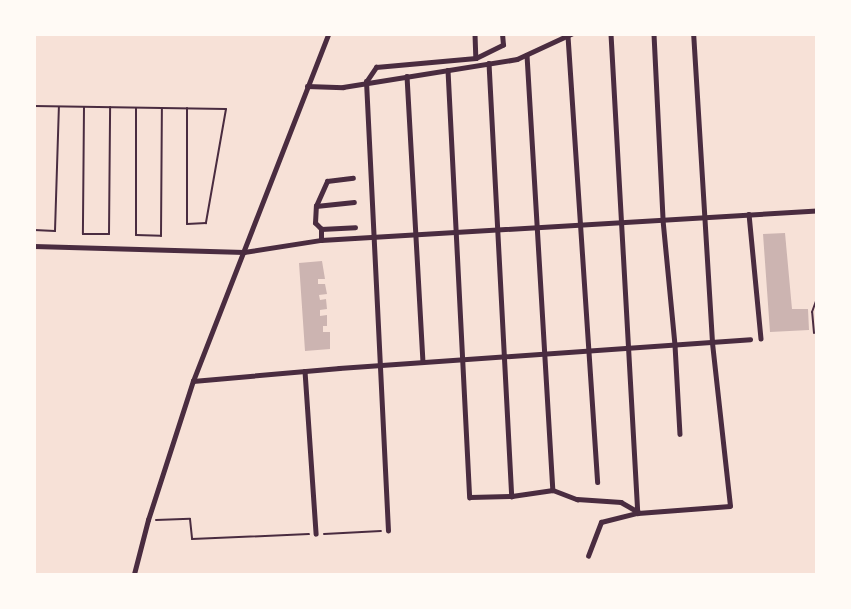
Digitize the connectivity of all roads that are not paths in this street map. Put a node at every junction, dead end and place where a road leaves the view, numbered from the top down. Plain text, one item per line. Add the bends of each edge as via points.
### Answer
1 (328, 34) edge
2 (475, 34) edge
3 (502, 34) edge
4 (611, 34) edge
5 (654, 34) edge
6 (693, 34) edge
7 (569, 35) edge
8 (527, 55) junction
9 (476, 58) junction
10 (489, 63) junction
11 (448, 70) junction
12 (407, 76) junction
13 (366, 82) junction
14 (306, 86) junction
15 (34, 106) edge
16 (59, 107) junction
17 (84, 107) junction
18 (110, 107) junction
19 (136, 108) junction
20 (162, 108) junction
21 (188, 108) junction
22 (353, 178) dead end
23 (354, 202) dead end
24 (316, 206) junction
25 (816, 211) edge
26 (749, 214) junction
27 (706, 217) junction
28 (663, 220) junction
29 (624, 222) junction
30 (580, 225) junction
31 (355, 227) dead end
32 (537, 227) junction
33 (321, 229) junction
34 (34, 230) edge
35 (498, 230) junction
36 (456, 232) junction
37 (416, 234) junction
38 (372, 237) junction
39 (321, 240) junction
40 (34, 246) edge
41 (244, 252) junction
42 (761, 338) dead end
43 (750, 339) dead end
44 (712, 342) junction
45 (675, 345) junction
46 (631, 348) junction
47 (589, 350) junction
48 (545, 353) junction
49 (504, 356) junction
50 (463, 359) junction
51 (423, 362) junction
52 (379, 365) junction
53 (305, 371) junction
54 (194, 381) junction
55 (680, 434) dead end
56 (598, 482) dead end
57 (553, 490) junction
58 (512, 496) junction
59 (638, 513) junction
60 (388, 531) road end
61 (316, 534) road end
62 (588, 556) dead end
63 (134, 574) edge

1 - 14 street
2 - 9 street
3 - 9 street via 503,45
4 - 29 street
5 - 28 street
6 - 27 street
7 - 8 street
7 - 30 street
8 - 10 street
8 - 32 street
9 - 13 street via 376,66
10 - 11 street
10 - 35 street
11 - 12 street
11 - 36 street
12 - 13 street
12 - 37 street
13 - 14 street via 322,88
13 - 38 street
14 - 41 street
15 - 16 lane
16 - 17 lane
16 - 34 lane via 55,231
17 - 18 lane
17 - 18 lane via 83,234 109,234
18 - 19 lane
19 - 20 lane
19 - 20 lane via 136,235 160,236
20 - 21 lane
21 - 21 lane via 226,109 206,223 187,224
22 - 24 street via 327,182
23 - 24 street
24 - 33 street via 315,223
25 - 26 street
26 - 27 street
26 - 42 street
27 - 28 street
27 - 44 street
28 - 29 street
28 - 45 street
29 - 30 street
29 - 46 street
30 - 32 street
30 - 47 street
31 - 33 street
32 - 35 street
32 - 48 street
33 - 39 street
35 - 36 street
35 - 49 street
36 - 37 street
36 - 50 street
37 - 38 street
37 - 51 street
38 - 39 street
38 - 52 street
39 - 41 street
40 - 41 street
41 - 54 street
43 - 44 street
44 - 45 street
44 - 59 street via 730,506
45 - 46 street
45 - 55 street
46 - 47 street
46 - 59 street
47 - 48 street
47 - 56 street
48 - 49 street
48 - 57 street
49 - 50 street
49 - 58 street
50 - 51 street
50 - 58 street via 470,497
51 - 52 street
52 - 53 street
52 - 60 street
53 - 54 street
53 - 61 street
54 - 63 street
57 - 58 street
57 - 59 street via 577,499 621,502
59 - 62 street via 601,522

